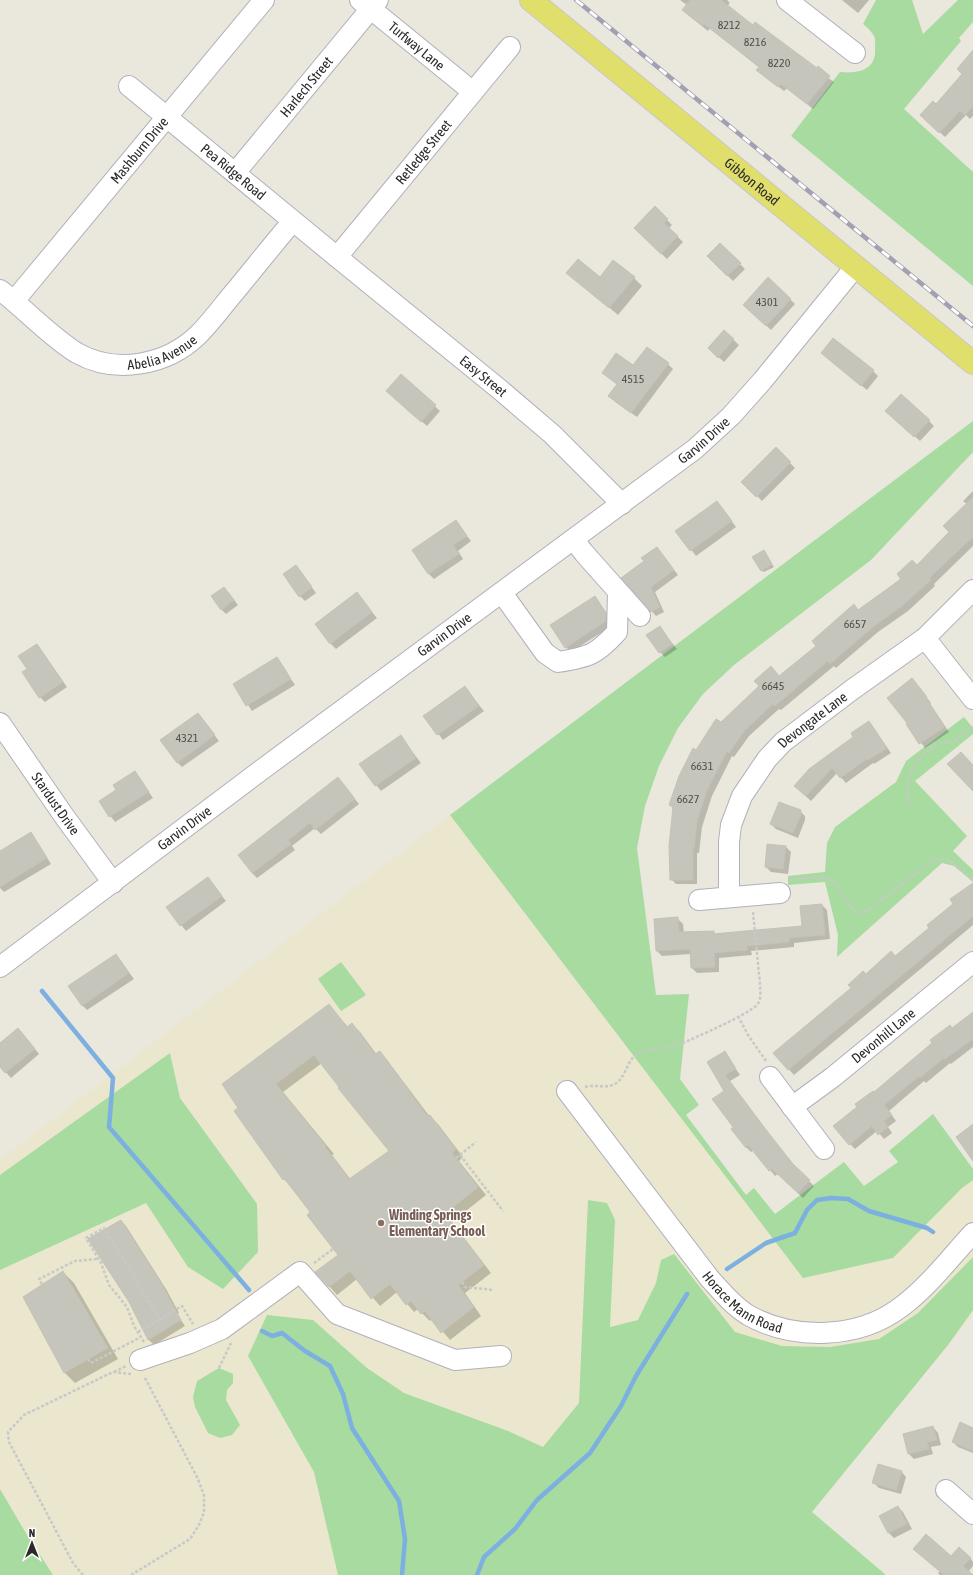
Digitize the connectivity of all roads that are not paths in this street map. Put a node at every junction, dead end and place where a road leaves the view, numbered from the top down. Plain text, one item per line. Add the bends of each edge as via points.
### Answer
1 (264, 0) edge
2 (531, 0) edge
3 (787, 0) edge
4 (369, 3) edge
5 (510, 47) dead end
6 (855, 53) dead end
7 (129, 86) dead end
8 (473, 92) junction
9 (168, 116) junction
10 (235, 173) junction
11 (293, 221) junction
12 (337, 257) junction
13 (856, 266) junction
14 (7, 295) edge
15 (973, 363) edge
16 (622, 504) junction
17 (574, 540) junction
18 (973, 590) edge
19 (618, 592) junction
20 (502, 593) junction
21 (640, 616) dead end
22 (925, 638) junction
23 (973, 699) edge
24 (0, 723) edge
25 (113, 883) junction
26 (783, 886) road end
27 (729, 897) junction
28 (699, 900) dead end
29 (973, 962) edge
30 (0, 967) edge
31 (770, 1072) road end
32 (573, 1091) road end
33 (792, 1107) junction
34 (824, 1149) dead end
35 (973, 1233) edge
36 (501, 1356) dead end
37 (141, 1364) road end
38 (946, 1490) dead end
39 (973, 1514) edge

1 - 9 street, Mashburn Drive
2 - 13 main road, Gibbon Road
3 - 6 street
4 - 8 street, Turfway Lane
4 - 10 street, Harlech Street
5 - 8 street, Retledge Street
7 - 9 street, Pea Ridge Road
8 - 12 street, Retledge Street
9 - 10 street, Pea Ridge Road
9 - 14 street, Mashburn Drive
10 - 11 street, Pea Ridge Road
11 - 12 street, Pea Ridge Road
11 - 14 street, Abelia Avenue via 199,335 179,350 156,360 120,365 87,358 69,348
12 - 16 street, Easy Street via 552,434
13 - 15 main road, Gibbon Road
13 - 16 street, Garvin Drive via 731,416 686,457
16 - 17 street, Garvin Drive
17 - 19 street
17 - 20 street, Garvin Drive
18 - 22 street, Devongate Lane
19 - 20 street via 617,632 587,658 558,662 545,654
19 - 21 street
20 - 25 street, Garvin Drive
22 - 23 street
22 - 27 street, Devongate Lane via 783,742 754,776 742,796 732,824 729,842
24 - 25 street, Stardust Drive
25 - 30 street, Garvin Drive
26 - 27 street
27 - 28 street
29 - 33 street, Devonhill Lane via 833,1077
31 - 33 street
32 - 35 street, Horace Mann Road via 710,1279 747,1315 769,1325 823,1333 851,1331 876,1323 901,1307 921,1289
33 - 34 street
36 - 37 street via 455,1360 337,1314 300,1272 222,1329
38 - 39 street

